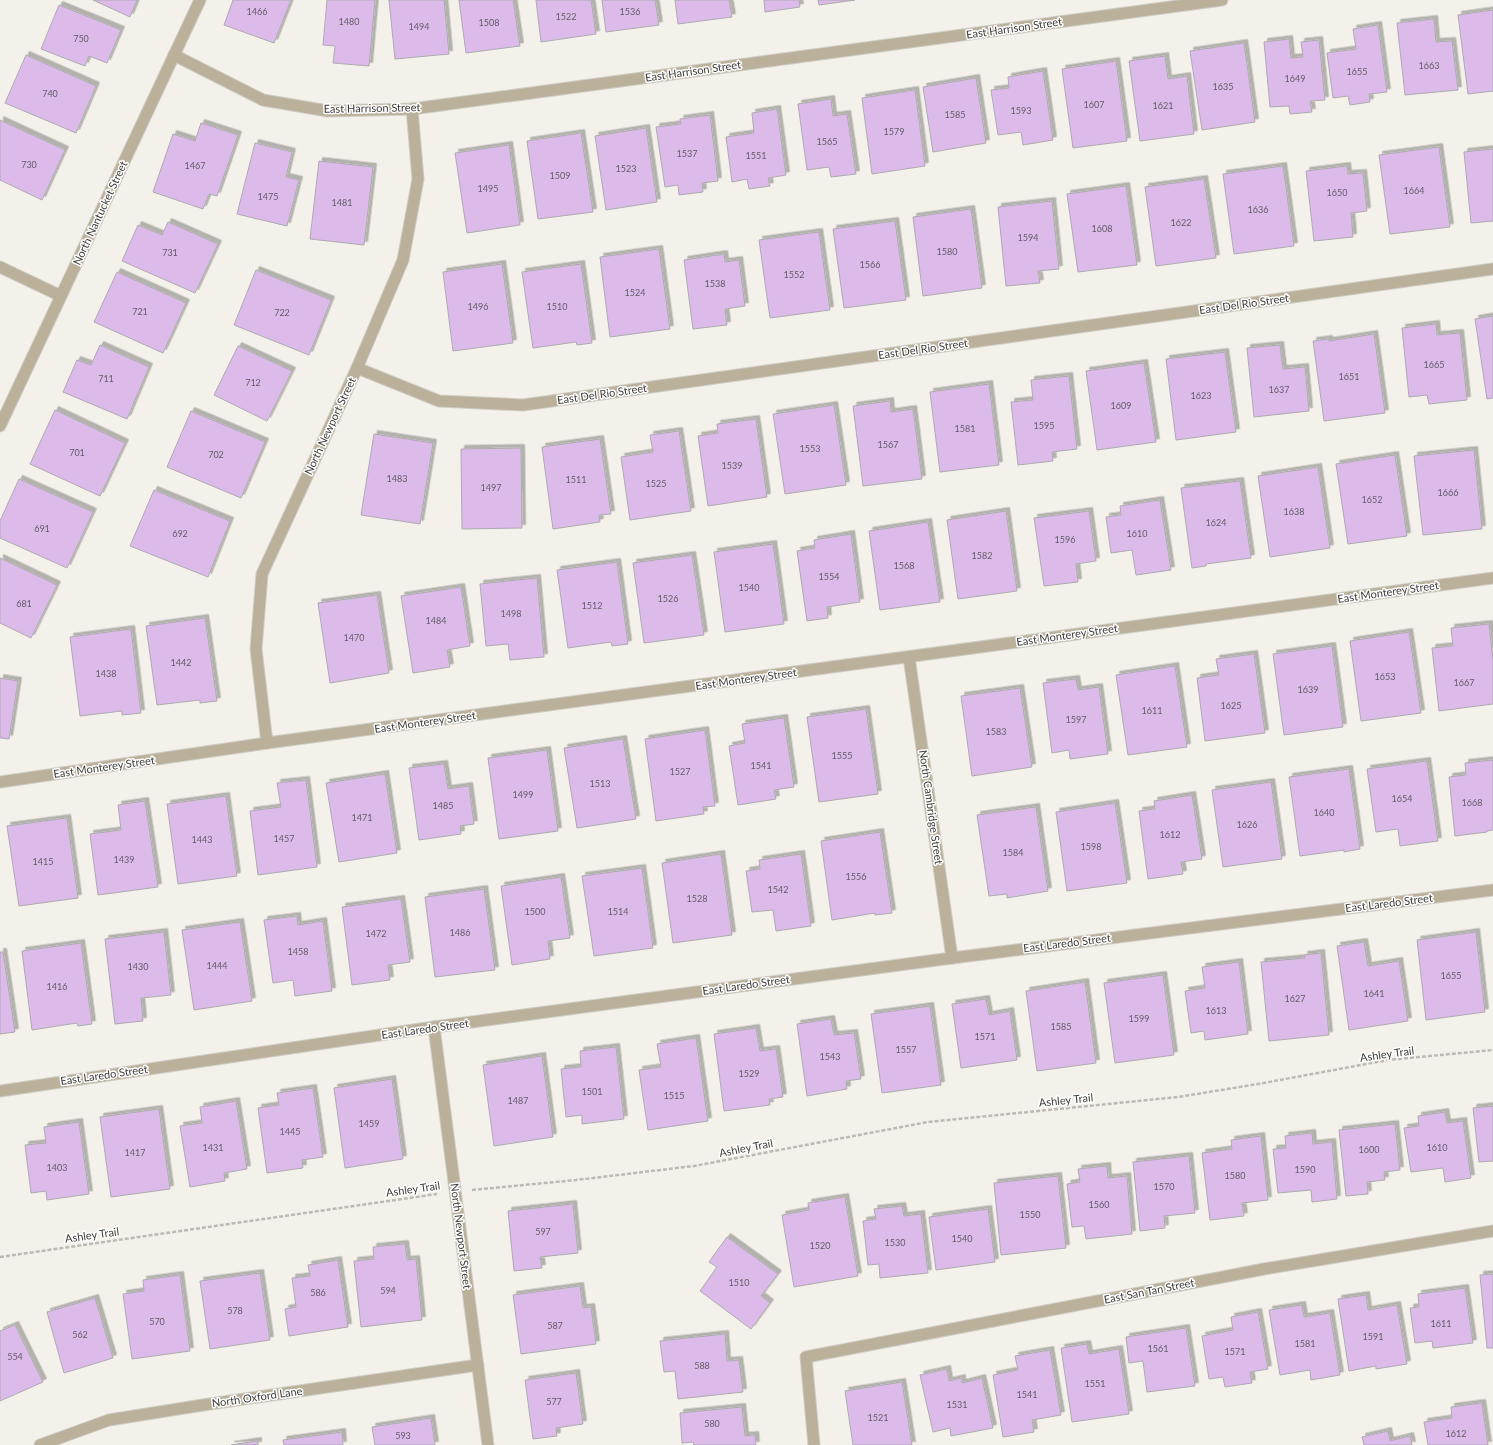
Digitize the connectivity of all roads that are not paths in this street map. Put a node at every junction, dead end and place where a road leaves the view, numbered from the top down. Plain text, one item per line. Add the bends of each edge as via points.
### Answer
1 (200, 0) edge
2 (1222, 0) edge
3 (174, 55) junction
4 (412, 109) junction
5 (0, 267) edge
6 (1493, 269) edge
7 (61, 296) junction
8 (357, 368) junction
9 (0, 426) edge
10 (1493, 578) edge
11 (909, 657) junction
12 (267, 743) junction
13 (0, 782) edge
14 (1493, 890) edge
15 (952, 958) junction
16 (434, 1027) junction
17 (0, 1091) edge
18 (1493, 1231) edge
19 (478, 1365) junction
20 (40, 1445) edge
21 (488, 1445) edge
22 (814, 1445) edge

1 - 3 street, North Nantucket Street
2 - 4 street, East Harrison Street
3 - 4 street, East Harrison Street via 263,100 328,111
3 - 7 street, North Nantucket Street
4 - 8 street, North Newport Street via 418,179 403,260
5 - 7 street
6 - 8 street, East Del Rio Street via 523,405 439,400
7 - 9 street, North Nantucket Street
8 - 12 street, North Newport Street via 262,574 256,649
10 - 11 street, East Monterey Street
11 - 12 street, East Monterey Street
11 - 15 street, North Cambridge Street
12 - 13 street, East Monterey Street
14 - 15 street, East Laredo Street
15 - 16 street, East Laredo Street
16 - 17 street, East Laredo Street
16 - 19 street, North Newport Street
18 - 22 street, East San Tan Street via 1264,1268 806,1357
19 - 20 street, North Oxford Lane via 109,1420
19 - 21 street, North Newport Street

